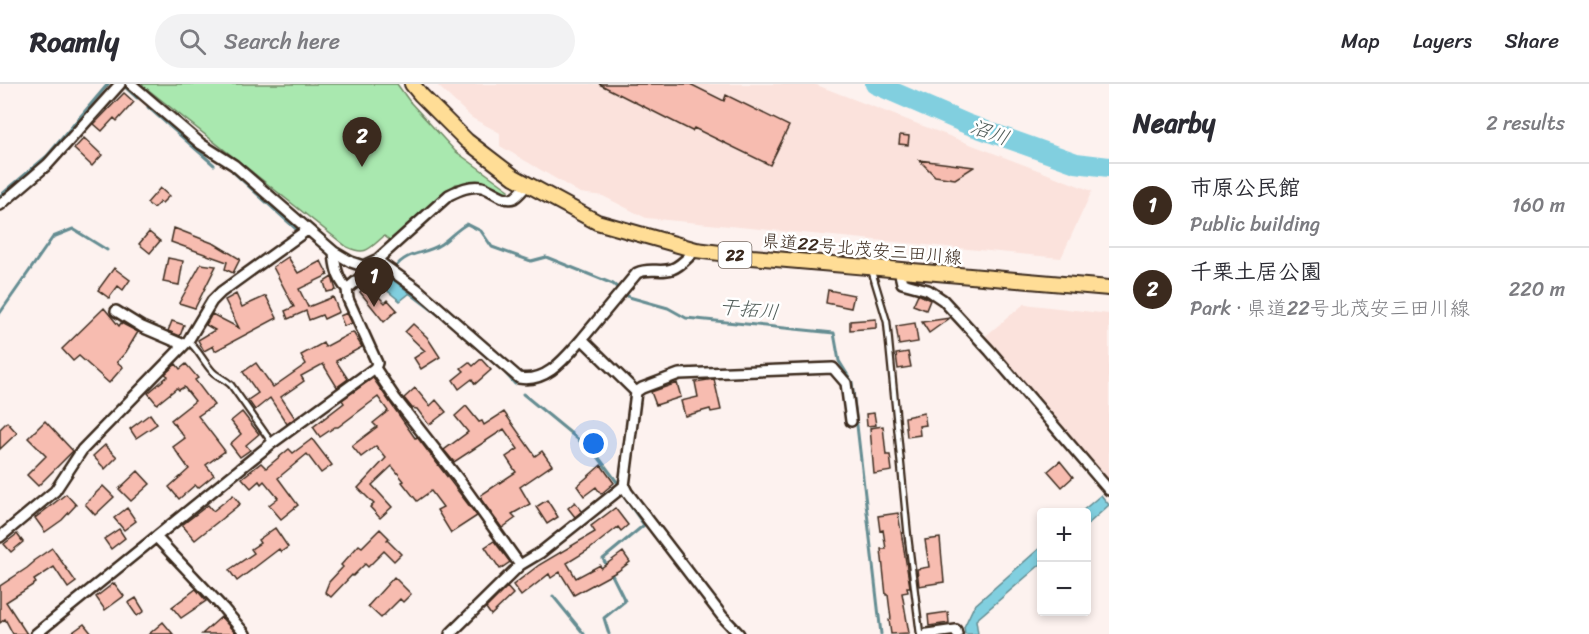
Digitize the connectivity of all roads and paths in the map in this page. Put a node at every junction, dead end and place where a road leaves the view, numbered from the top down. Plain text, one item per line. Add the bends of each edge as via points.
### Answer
1 (120, 84) edge
2 (131, 84) edge
3 (412, 84) edge
4 (528, 184) junction
5 (0, 205) edge
6 (307, 230) junction
7 (696, 250) junction
8 (334, 252) junction
9 (378, 259) junction
10 (363, 266) junction
11 (871, 268) junction
12 (899, 270) junction
13 (1109, 288) edge
14 (347, 289) junction
15 (116, 311) dead end
16 (582, 339) junction
17 (186, 343) junction
18 (375, 368) junction
19 (636, 392) junction
20 (851, 422) dead end
21 (272, 443) junction
22 (624, 486) junction
23 (1109, 490) edge
24 (0, 537) edge
25 (157, 538) junction
26 (520, 565) junction
27 (36, 634) edge
28 (244, 634) edge
29 (450, 634) edge
30 (739, 634) edge
31 (920, 634) edge
32 (927, 634) edge
33 (957, 634) edge

1 - 5 street via 48,164
2 - 6 street via 201,144 234,165
3 - 4 main road, 県道22号北茂安三田川線 / 22 via 467,141
4 - 7 main road, 県道22号北茂安三田川線 / 22 via 597,222
4 - 9 street via 508,198 482,187 458,190
6 - 8 street
6 - 17 street via 221,292
7 - 11 main road, 県道22号北茂安三田川線 / 22
7 - 16 street via 675,268 637,273
8 - 10 street
8 - 14 street via 335,266
9 - 10 street
9 - 16 street via 519,378 546,375
10 - 14 street via 365,274
11 - 12 main road, 県道22号北茂安三田川線 / 22
11 - 31 lane via 887,322
12 - 13 main road, 県道22号北茂安三田川線 / 22
12 - 23 street via 902,283 928,290 943,300
14 - 18 street via 377,363
15 - 17 street via 142,327
16 - 19 street
17 - 21 lane via 194,346 214,374 231,385
17 - 24 street via 82,450 56,491
18 - 21 street
18 - 26 street
19 - 20 street via 679,374 833,368 846,383
19 - 22 street
21 - 25 street
22 - 26 street
22 - 30 street
25 - 27 street
25 - 28 street
26 - 29 street
32 - 33 street via 956,630

